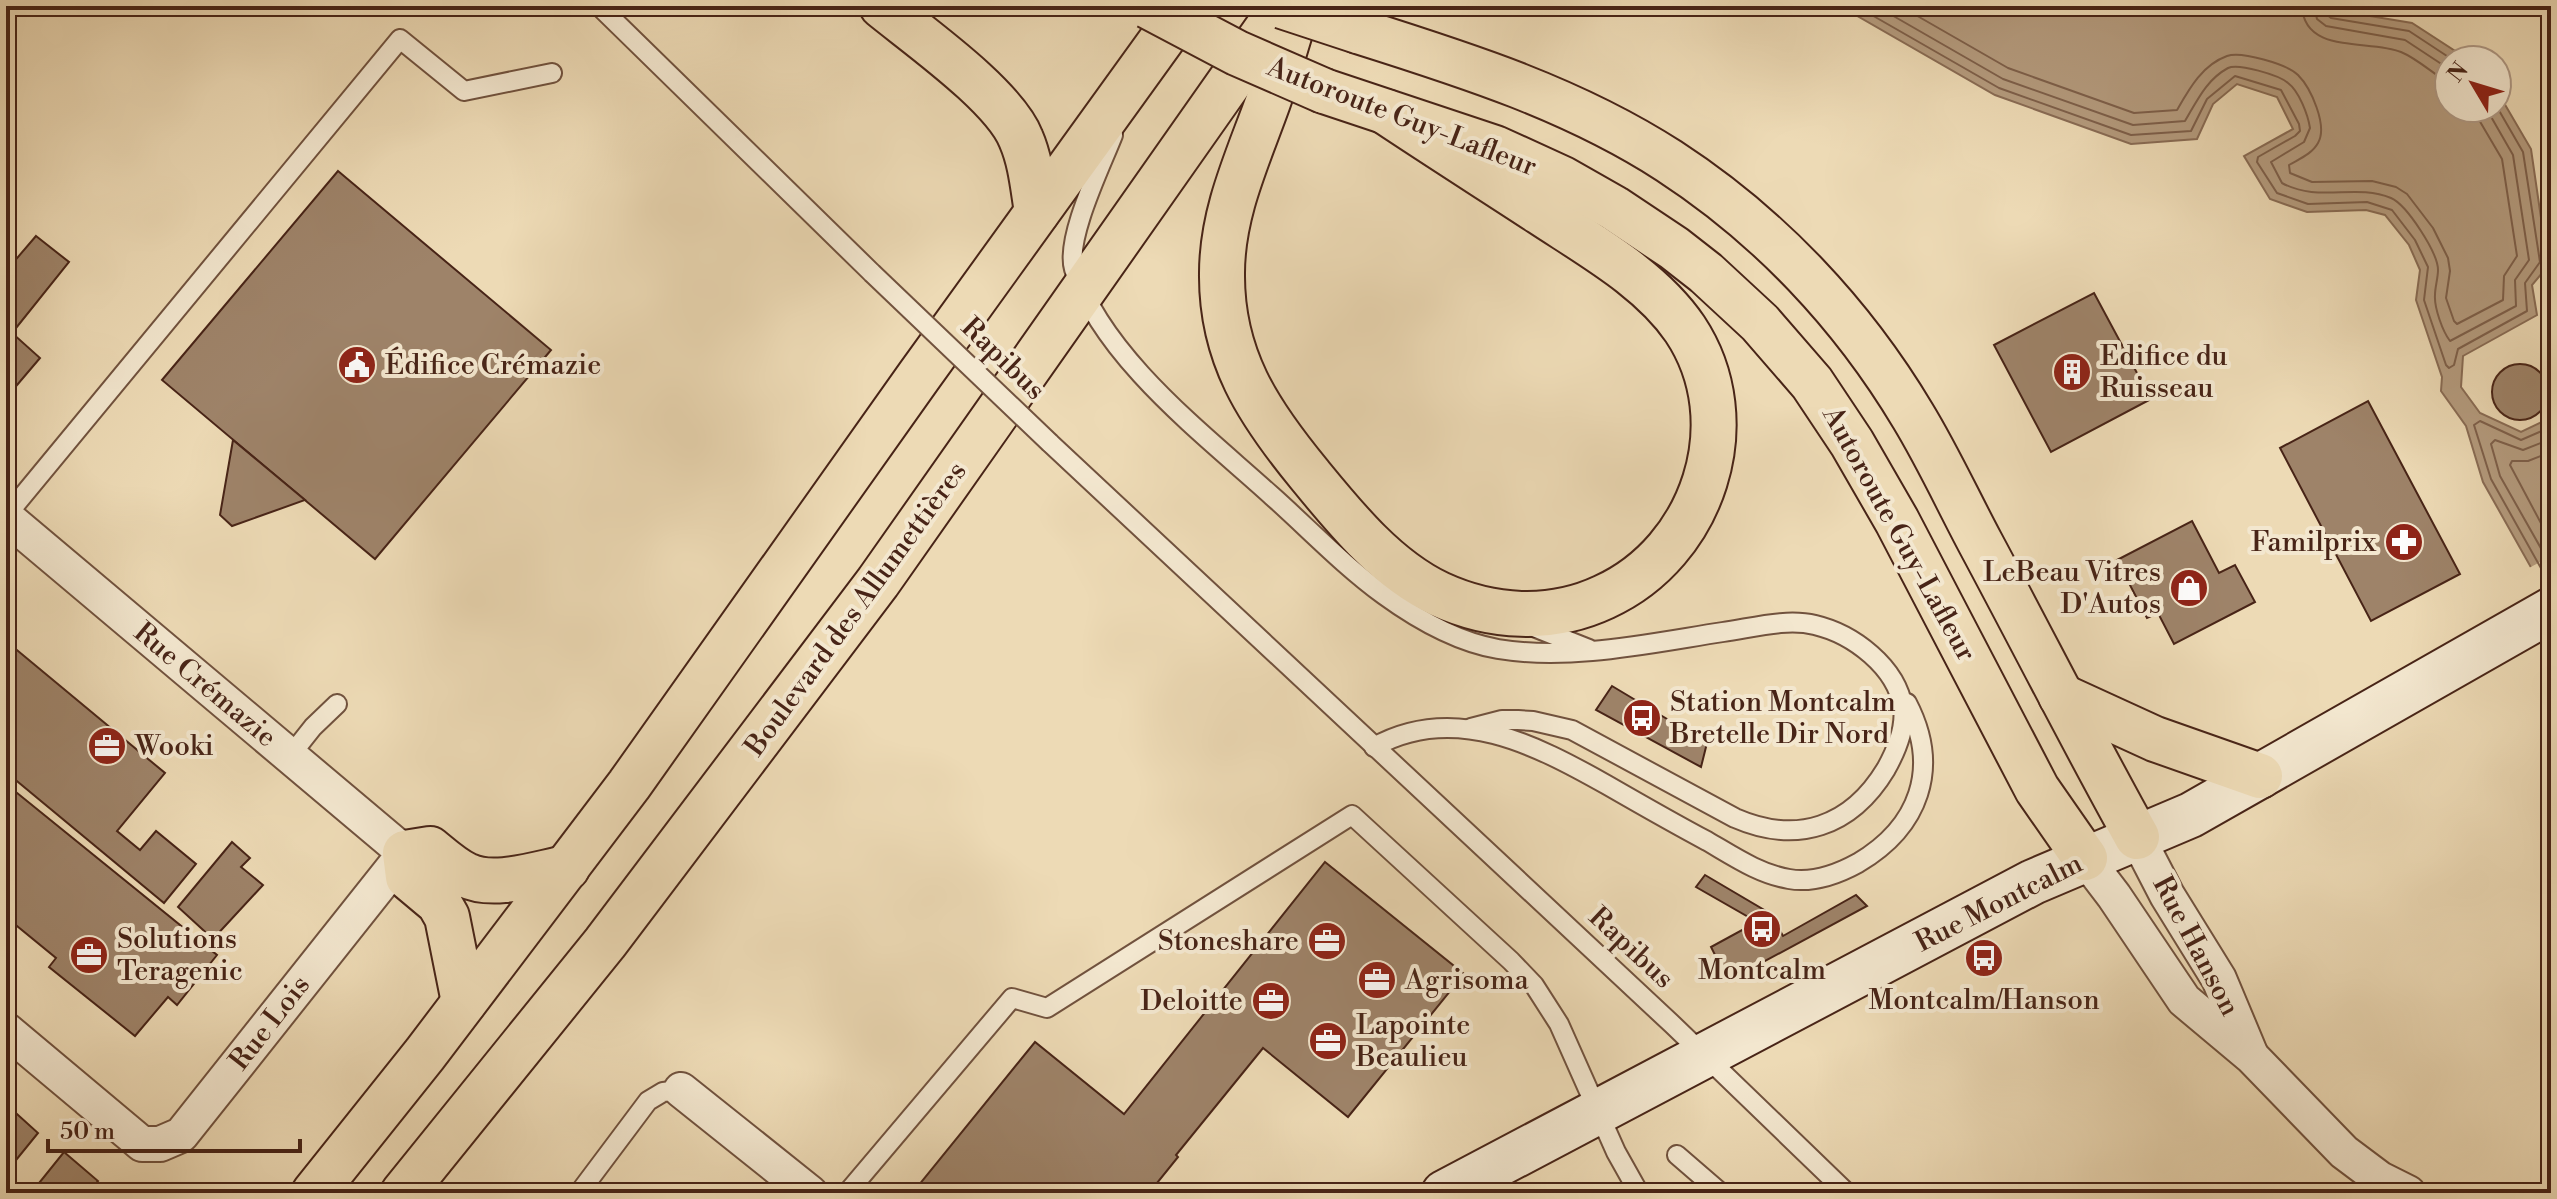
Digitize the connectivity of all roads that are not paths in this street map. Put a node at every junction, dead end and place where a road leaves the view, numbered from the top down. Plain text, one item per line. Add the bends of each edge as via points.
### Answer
1 (599, 6) edge
2 (882, 6) edge
3 (1148, 6) edge
4 (1186, 6) edge
5 (1282, 6) edge
6 (1298, 6) edge
7 (552, 73) dead end
8 (1135, 76) junction
9 (1386, 112) junction
10 (1037, 212) junction
11 (1084, 290) junction
12 (6, 516) edge
13 (1497, 612) junction
14 (2544, 613) edge
15 (1592, 650) junction
16 (1894, 685) junction
17 (2061, 696) junction
18 (337, 704) dead end
19 (1471, 728) junction
20 (1374, 747) junction
21 (290, 756) junction
22 (2260, 776) junction
23 (2137, 837) junction
24 (405, 853) junction
25 (2085, 858) junction
26 (567, 868) junction
27 (464, 1002) junction
28 (6, 1030) edge
29 (1705, 1056) junction
30 (2252, 1057) junction
31 (681, 1090) joint
32 (1597, 1112) junction
33 (1677, 1155) dead end
34 (314, 1193) edge
35 (403, 1193) edge
36 (579, 1193) edge
37 (810, 1193) edge
38 (847, 1193) edge
39 (1444, 1193) edge
40 (1639, 1193) edge
41 (1721, 1193) edge
42 (1847, 1193) edge
43 (2408, 1193) edge

1 - 20 lane, Rapibus, bridge via 872,273
2 - 10 main road via 988,95 1011,121 1026,151
3 - 9 main road, Autoroute Guy-Lafleur, bridge via 1237,53
4 - 8 main road
5 - 11 main road, Boulevard des Allumettières
5 - 17 main road, bridge via 1506,79 1587,115 1692,176 1769,238 1856,333 1901,397
6 - 13 main road via 1226,229 1222,295 1233,353 1270,424 1367,540 1424,585
7 - 12 lane via 464,91 400,39
8 - 10 main road
8 - 11 lane via 1074,237 1072,260
9 - 13 main road via 1638,280 1682,325 1710,381 1715,423 1710,466 1695,508 1664,552 1624,586 1585,604 1543,613
9 - 25 main road, Autoroute Guy-Lafleur via 1495,148 1584,190 1674,248 1760,323 1812,383 1852,443 2037,789
10 - 26 main road
11 - 15 lane via 1109,335 1150,384 1384,595 1445,630 1494,648 1542,653
11 - 35 main road, Boulevard des Allumettières via 790,700 605,943
12 - 21 street, Rue Crémazie
13 - 15 lane
14 - 22 main road, Rue Montcalm
15 - 16 lane via 1799,623 1846,637 1873,657
16 - 19 lane via 1903,708 1901,733 1879,780 1847,812 1799,830 1776,831 1735,818 1559,726 1502,720
16 - 19 lane via 1911,711 1922,754 1910,816 1895,835 1853,865 1801,880 1758,870 1549,754
17 - 22 main road via 2155,739
17 - 23 main road
18 - 21 lane
19 - 20 lane via 1430,728
20 - 29 lane, Rapibus
21 - 24 street, Rue Crémazie
22 - 23 main road, Rue Montcalm via 2191,815
23 - 25 main road, Rue Montcalm
23 - 30 street, Rue Hanson via 2219,979
24 - 26 main road via 430,849 465,875 484,881
24 - 27 main road via 408,877 439,903 447,917
24 - 28 street, Rue Lois via 181,1135 160,1144 142,1144
25 - 29 main road, Rue Montcalm
25 - 30 street, Rue Hanson via 2184,1000
26 - 27 main road
27 - 34 main road
29 - 32 main road, Rue Montcalm
29 - 42 lane, Rapibus
30 - 43 street, Rue Hanson via 2344,1152
31 - 36 lane via 648,1101
31 - 37 street
32 - 38 lane via 1559,1024 1534,985 1352,815 1047,1008 1012,998
32 - 39 main road, Rue Montcalm
32 - 40 lane
33 - 41 lane

